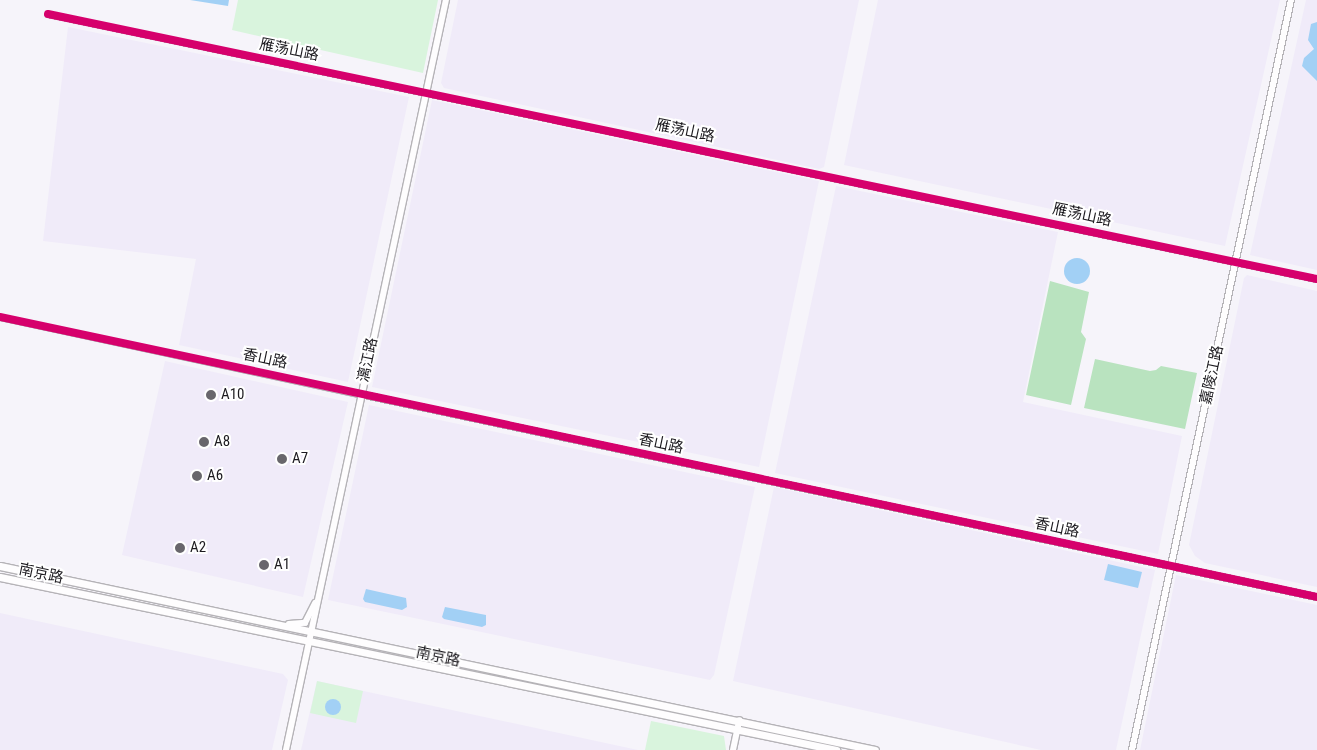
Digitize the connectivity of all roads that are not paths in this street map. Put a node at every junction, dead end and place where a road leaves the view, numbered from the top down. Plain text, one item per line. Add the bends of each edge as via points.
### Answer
1 (446, 0) edge
2 (1291, 0) edge
3 (48, 14) dead end
4 (426, 91) junction
5 (1236, 261) junction
6 (1317, 279) edge
7 (0, 317) edge
8 (360, 394) junction
9 (0, 566) edge
10 (1172, 566) junction
11 (0, 577) edge
12 (322, 580) junction
13 (1317, 598) edge
14 (281, 624) junction
15 (312, 631) junction
16 (310, 640) junction
17 (738, 725) junction
18 (286, 750) edge
19 (733, 750) edge
20 (836, 750) edge
21 (876, 750) edge
22 (1132, 750) edge

1 - 4 street, 漓江路
2 - 5 street, 嘉陵江路
3 - 4 street, 雁荡山路
4 - 5 street, 雁荡山路
4 - 8 street, 漓江路
5 - 6 street, 雁荡山路
5 - 10 street, 嘉陵江路
7 - 8 street, 香山路
8 - 10 street, 香山路
8 - 12 street, 漓江路
9 - 14 main road, 南京路
10 - 13 street, 香山路
10 - 22 street, 嘉陵江路
11 - 16 main road, 南京路
12 - 14 street via 308,619 300,624
12 - 15 street, 漓江路
14 - 15 main road, 南京路
15 - 16 street, 漓江路
15 - 17 main road, 南京路
16 - 17 main road, 南京路
16 - 18 street, 漓江路
17 - 19 street
17 - 20 main road, 南京路
17 - 21 main road, 南京路

